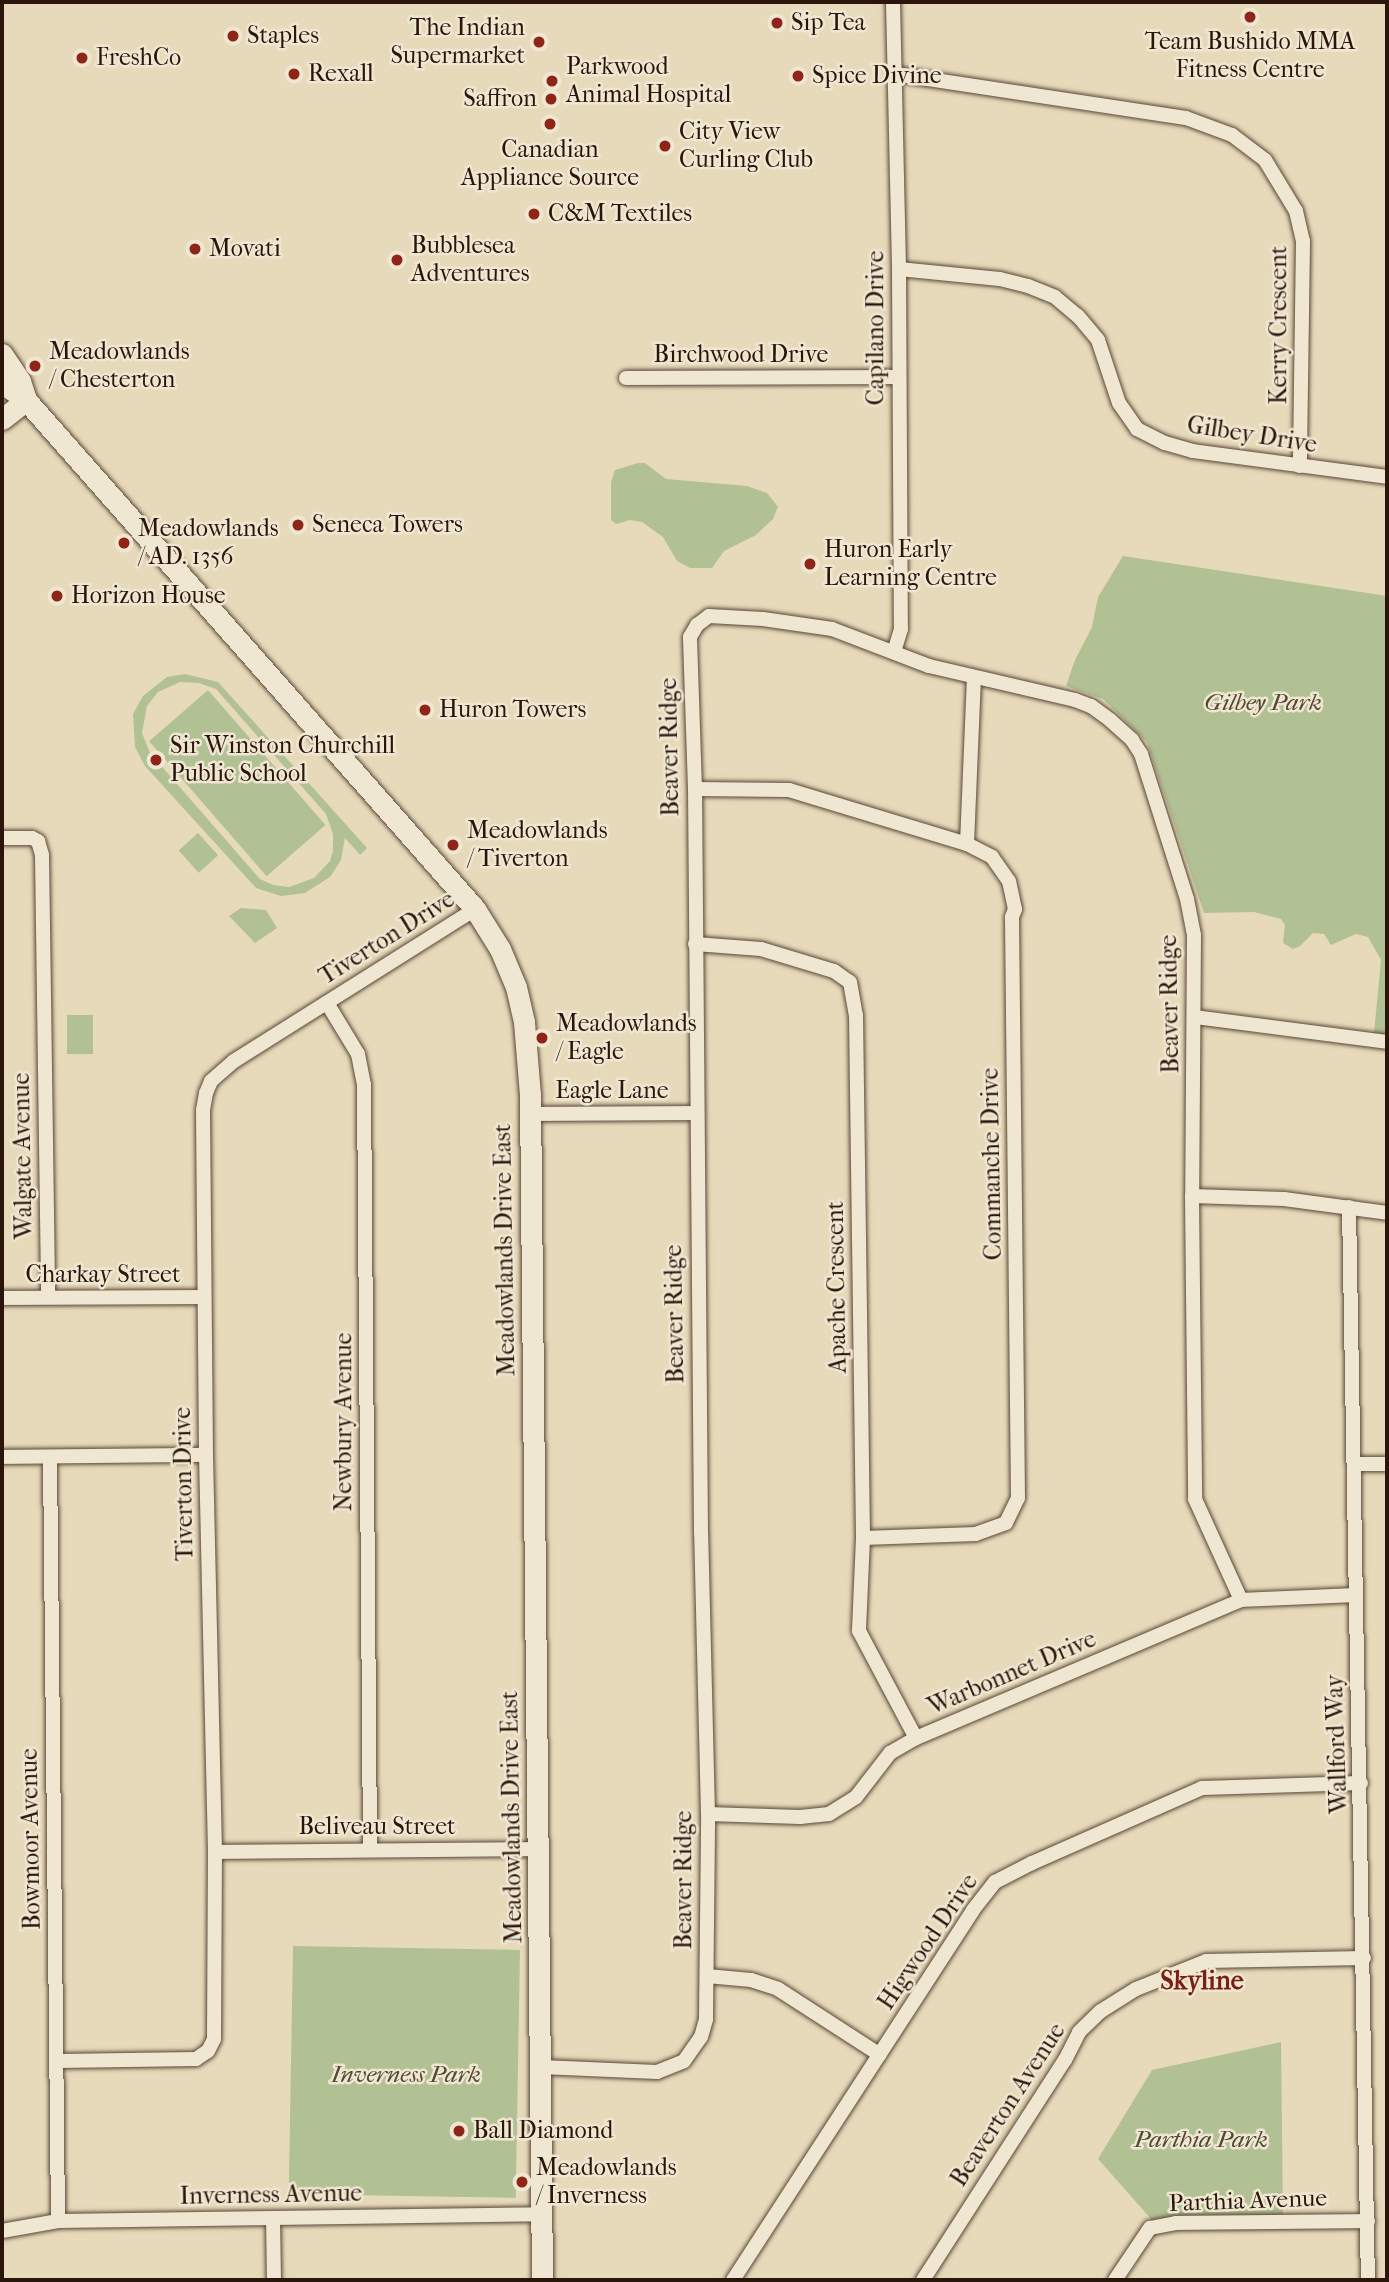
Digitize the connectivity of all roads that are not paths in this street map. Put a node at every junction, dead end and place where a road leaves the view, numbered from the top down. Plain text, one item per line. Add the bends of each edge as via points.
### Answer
1 (893, 2) edge
2 (895, 74) junction
3 (899, 269) junction
4 (2, 354) edge
5 (898, 377) junction
6 (626, 378) dead end
7 (2, 383) edge
8 (26, 400) junction
9 (2, 419) edge
10 (1300, 466) junction
11 (1387, 477) edge
12 (894, 652) junction
13 (974, 678) junction
14 (695, 789) junction
15 (2, 838) edge
16 (967, 844) junction
17 (475, 909) junction
18 (695, 944) junction
19 (327, 1003) junction
20 (1195, 1017) junction
21 (1387, 1042) edge
22 (695, 1113) junction
23 (530, 1114) junction
24 (1192, 1196) junction
25 (1349, 1207) junction
26 (1387, 1213) edge
27 (48, 1297) junction
28 (204, 1297) junction
29 (2, 1298) edge
30 (206, 1455) junction
31 (2, 1457) edge
32 (50, 1457) junction
33 (1355, 1464) junction
34 (1387, 1464) edge
35 (863, 1538) junction
36 (1355, 1595) junction
37 (1241, 1600) junction
38 (916, 1738) junction
39 (1361, 1783) junction
40 (708, 1814) junction
41 (370, 1849) junction
42 (538, 1849) junction
43 (215, 1852) junction
44 (1364, 1958) junction
45 (707, 1976) junction
46 (880, 2055) junction
47 (59, 2062) junction
48 (541, 2067) junction
49 (542, 2214) junction
50 (273, 2218) junction
51 (58, 2221) junction
52 (1368, 2221) junction
53 (2, 2231) edge
54 (274, 2280) edge
55 (542, 2280) edge
56 (733, 2280) edge
57 (923, 2280) edge
58 (1115, 2280) edge
59 (1368, 2280) edge

1 - 2 street, Capilano Drive
2 - 3 street, Capilano Drive
2 - 10 street, Kerry Crescent via 1186,118 1232,135 1265,160 1296,211 1303,241
3 - 5 street, Capilano Drive
3 - 10 street, Gilbey Drive via 1000,279 1055,297 1098,340 1119,403 1137,429 1193,451
4 - 8 main road, Meadowlands Drive East
5 - 6 street, Birchwood Drive
5 - 12 street, Capilano Drive via 901,629
7 - 8 main road, Meadowlands Drive East
8 - 9 main road
8 - 17 main road, Meadowlands Drive East
10 - 11 street, Gilbey Drive
12 - 13 street, Beaver Ridge
12 - 14 street, Beaver Ridge via 832,629 764,619 717,616 697,625 690,637
13 - 16 street
13 - 20 street, Beaver Ridge via 1091,706 1132,740 1148,771 1191,919
14 - 16 street, Commanche Drive via 789,790
14 - 18 street, Beaver Ridge
15 - 27 street, Walgate Avenue via 32,838 38,841 42,855
16 - 35 street, Commanche Drive via 992,857 1009,881 1014,909 1018,1498 1006,1523 976,1534
17 - 19 street, Tiverton Drive
17 - 23 main road, Meadowlands Drive East via 500,949 516,987 528,1056
18 - 22 street, Beaver Ridge
18 - 35 street, Apache Crescent via 761,949 834,971 850,982 856,1028
19 - 28 street, Tiverton Drive via 211,1080 203,1111
19 - 41 street, Newbury Avenue via 358,1054 364,1085
20 - 21 street
20 - 24 street, Beaver Ridge
22 - 23 street, Eagle Lane
22 - 40 street, Beaver Ridge
23 - 42 main road, Meadowlands Drive East
24 - 25 street
24 - 37 street, Beaver Ridge via 1195,1499
25 - 26 street
25 - 33 street, Wallford Way
27 - 28 street, Charkay Street
27 - 29 street, Charkay Street
28 - 30 street, Tiverton Drive
30 - 32 street
30 - 43 street, Tiverton Drive
31 - 32 street
32 - 47 street, Bowmoor Avenue
33 - 34 street
33 - 36 street, Wallford Way
35 - 38 street, Apache Crescent via 859,1631
36 - 37 street, Warbonnet Drive
36 - 39 street, Wallford Way
37 - 38 street, Warbonnet Drive
38 - 40 street, Warbonnet Drive via 890,1753 856,1797 829,1814
39 - 44 street, Wallford Way
39 - 46 street, Higwood Drive via 1202,1788 995,1882 972,1910
40 - 45 street, Beaver Ridge
41 - 42 street, Beliveau Street
41 - 43 street, Beliveau Street
42 - 48 main road, Meadowlands Drive East
43 - 47 street, Tiverton Drive via 214,2039 208,2051 197,2059
44 - 52 street, Wallford Way
44 - 57 street, Beaverton Avenue via 1206,1961 1136,1989 1101,2011 1079,2032
45 - 46 street via 751,1980 778,1989
45 - 48 street, Beaver Ridge via 706,2019 701,2037 684,2061 657,2072
46 - 56 street, Higwood Drive
47 - 51 street, Bowmoor Avenue
48 - 49 main road, Meadowlands Drive East
49 - 50 street, Inverness Avenue
49 - 55 main road, Meadowlands Drive East
50 - 51 street, Inverness Avenue
50 - 54 street
51 - 53 street, Inverness Avenue
52 - 58 street, Parthia Avenue via 1176,2223 1150,2228
52 - 59 street, Wallford Way

